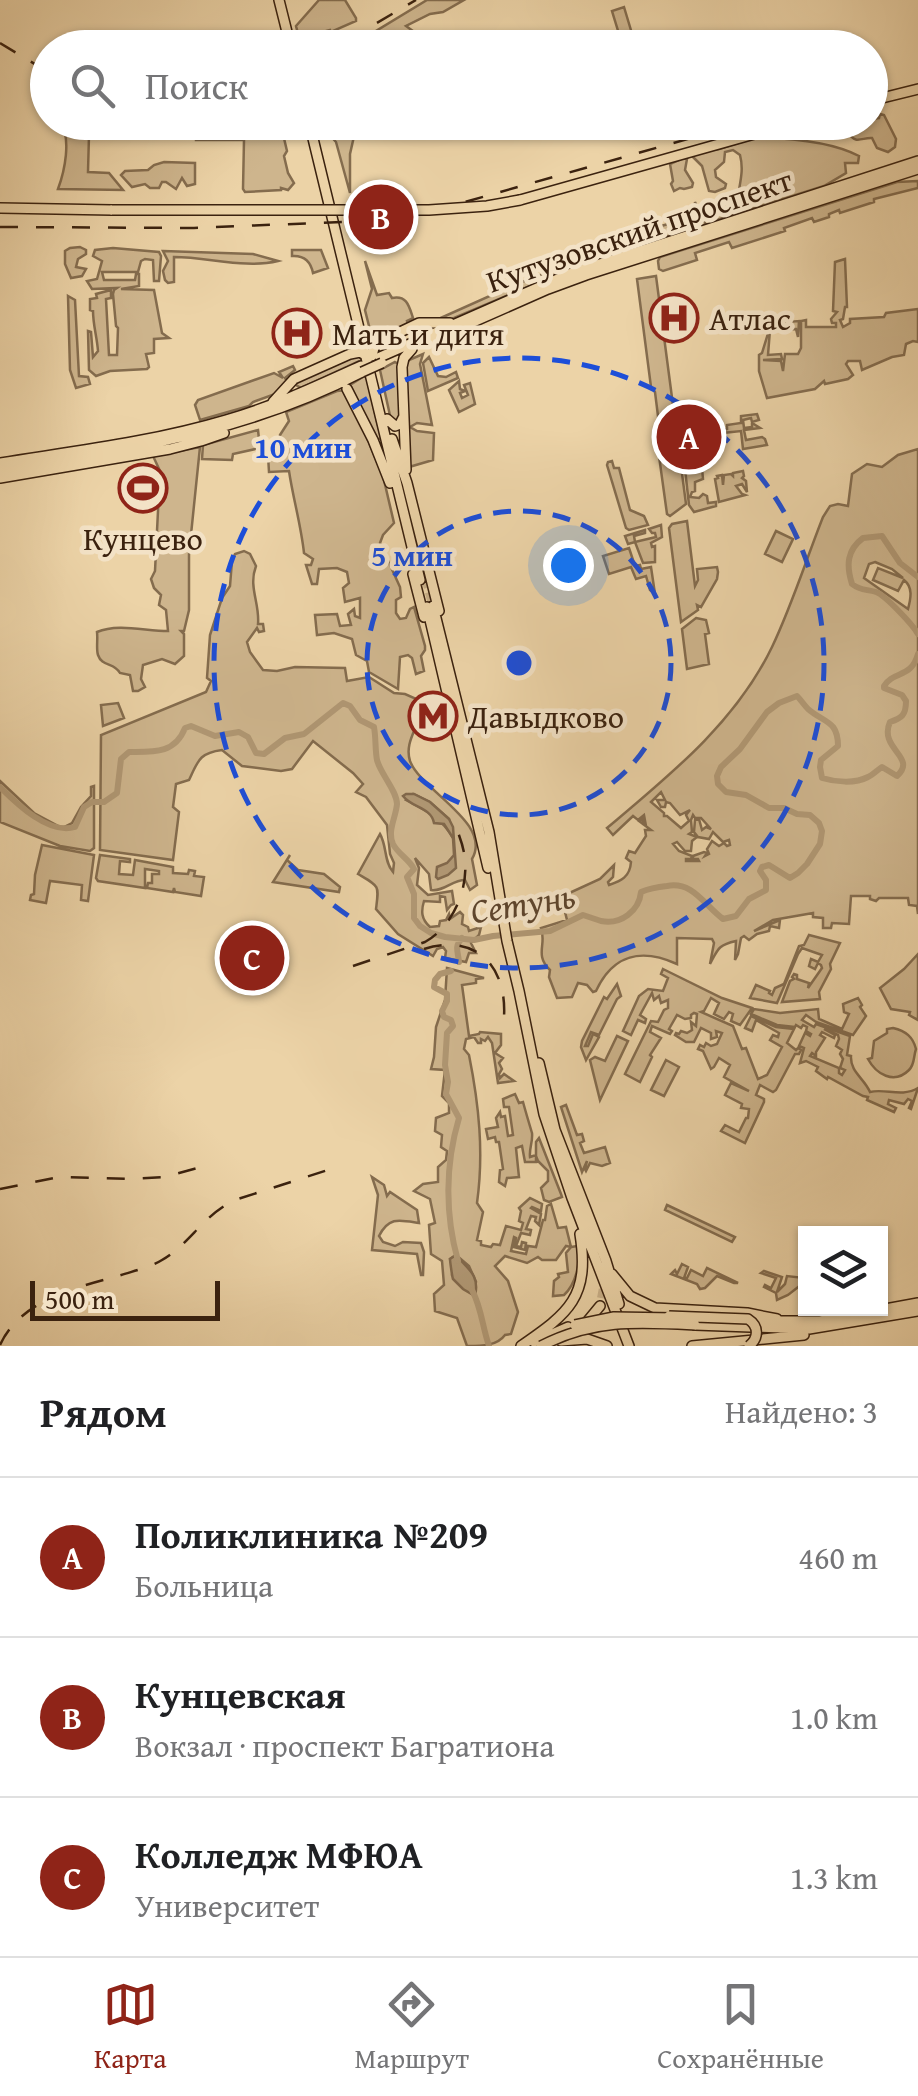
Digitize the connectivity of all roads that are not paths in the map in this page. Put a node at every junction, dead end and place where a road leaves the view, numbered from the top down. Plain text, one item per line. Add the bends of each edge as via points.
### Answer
1 (281, 0) edge
2 (289, 30) edge
3 (918, 92) edge
4 (888, 100) edge
5 (316, 140) edge
6 (717, 140) edge
7 (729, 140) edge
8 (918, 161) edge
9 (918, 170) edge
10 (918, 178) edge
11 (886, 180) junction
12 (519, 198) junction
13 (0, 206) edge
14 (467, 318) junction
15 (411, 327) junction
16 (362, 331) junction
17 (387, 338) junction
18 (413, 346) junction
19 (350, 354) junction
20 (370, 364) junction
21 (402, 367) junction
22 (298, 377) junction
23 (329, 388) junction
24 (307, 390) junction
25 (347, 390) junction
26 (267, 406) junction
27 (404, 415) junction
28 (253, 419) junction
29 (387, 419) junction
30 (387, 437) junction
31 (373, 440) junction
32 (0, 471) edge
33 (406, 483) junction
34 (393, 490) junction
35 (423, 579) tunnel mouth
36 (430, 607) tunnel mouth
37 (452, 699) junction
38 (503, 924) junction
39 (532, 1069) junction
40 (548, 1130) junction
41 (580, 1234) junction
42 (598, 1250) tunnel mouth
43 (610, 1272) junction
44 (918, 1303) edge
45 (600, 1306) dead end
46 (918, 1311) edge
47 (892, 1312) junction
48 (656, 1317) junction
49 (694, 1322) junction
50 (799, 1323) junction
51 (556, 1344) edge
52 (521, 1346) edge
53 (529, 1346) edge
54 (540, 1346) edge
55 (607, 1346) edge
56 (629, 1346) edge
57 (692, 1346) edge
58 (749, 1346) edge

1 - 2 main road
3 - 4 main road
5 - 16 main road
6 - 12 main road
7 - 12 main road
8 - 14 main road, Кутузовский проспект via 578,270
9 - 11 main road, Кутузовский проспект
10 - 11 main road
11 - 18 main road, Кутузовский проспект via 548,288
12 - 13 main road, bridge via 429,210
14 - 15 main road
14 - 18 main road, Кутузовский проспект
15 - 17 main road
15 - 18 main road via 423,331
16 - 17 main road
16 - 19 main road
16 - 20 main road
17 - 20 main road via 374,346
18 - 20 main road, Кутузовский проспект
18 - 21 main road
19 - 20 main road via 360,352
19 - 22 main road
20 - 21 main road via 398,360
20 - 23 main road
20 - 24 main road
20 - 25 main road via 347,382
20 - 29 main road
20 - 30 main road
21 - 27 main road
22 - 24 main road via 294,388
22 - 26 main road
23 - 25 main road
23 - 28 main road
24 - 26 main road
25 - 31 main road
26 - 32 main road
27 - 29 main road via 398,426
27 - 33 main road
28 - 32 main road
28 - 32 main road via 170,449
29 - 30 main road
30 - 31 main road
30 - 33 main road
30 - 34 main road
30 - 35 main road
31 - 34 main road
33 - 37 main road via 452,667
34 - 37 main road via 430,644
36 - 37 main road
37 - 38 main road
37 - 38 main road via 503,888
38 - 39 main road
38 - 43 main road via 550,1115
39 - 40 main road
39 - 41 main road via 543,1132
40 - 42 main road
40 - 56 main road
41 - 52 main road via 583,1269 576,1294 561,1317
41 - 56 main road
43 - 50 main road via 630,1296 655,1308
43 - 56 main road
44 - 47 main road
45 - 51 main road
46 - 47 main road
47 - 49 main road via 809,1329
47 - 50 main road
47 - 57 main road via 820,1333
48 - 49 main road, bridge
48 - 53 main road, bridge via 597,1319
48 - 58 main road, bridge via 748,1319 757,1334
49 - 50 main road
49 - 54 main road, bridge via 615,1323
51 - 55 main road via 579,1338

